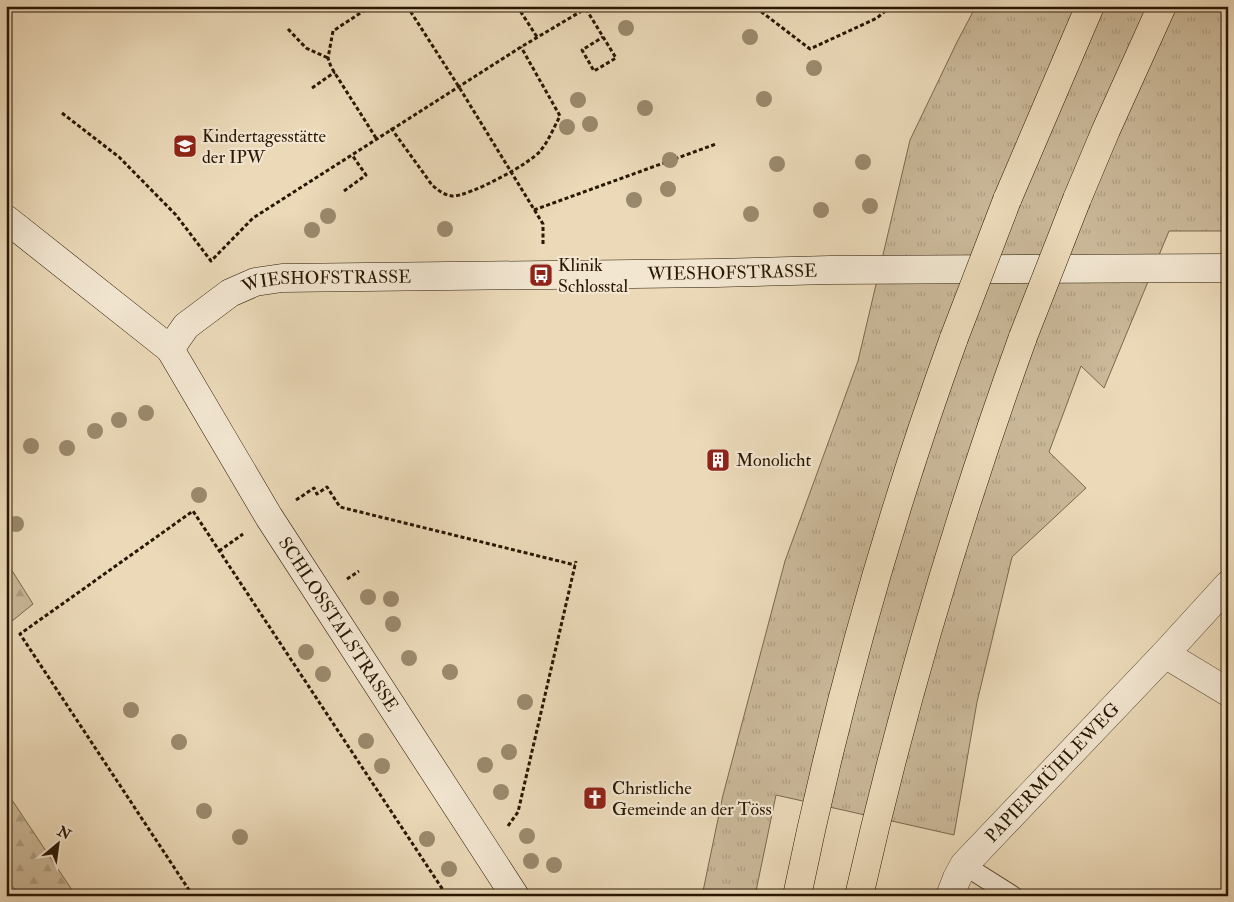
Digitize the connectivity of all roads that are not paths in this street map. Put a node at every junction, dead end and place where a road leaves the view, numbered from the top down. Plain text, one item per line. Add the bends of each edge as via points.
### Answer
1 (1090, 6) edge
2 (1162, 6) edge
3 (6, 219) edge
4 (1228, 268) edge
5 (170, 348) junction
6 (1228, 585) edge
7 (1165, 654) junction
8 (1228, 692) edge
9 (964, 865) junction
10 (515, 896) edge
11 (796, 896) edge
12 (859, 896) edge
13 (950, 896) edge
14 (1013, 896) edge

1 - 11 highway, bridge via 1007,200 914,452 860,631 814,810
2 - 12 highway, bridge via 1077,199 1022,337 975,472 898,736
3 - 5 main road
4 - 5 main road, WIESHOFSTRASSE via 282,278 255,282 230,293 186,326
5 - 10 main road, SCHLOSSTALSTRASSE via 269,517
6 - 7 main road, PAPIERMÜHLEWEG
7 - 8 main road
7 - 9 main road, PAPIERMÜHLEWEG
9 - 13 main road, PAPIERMÜHLEWEG
9 - 14 lane

